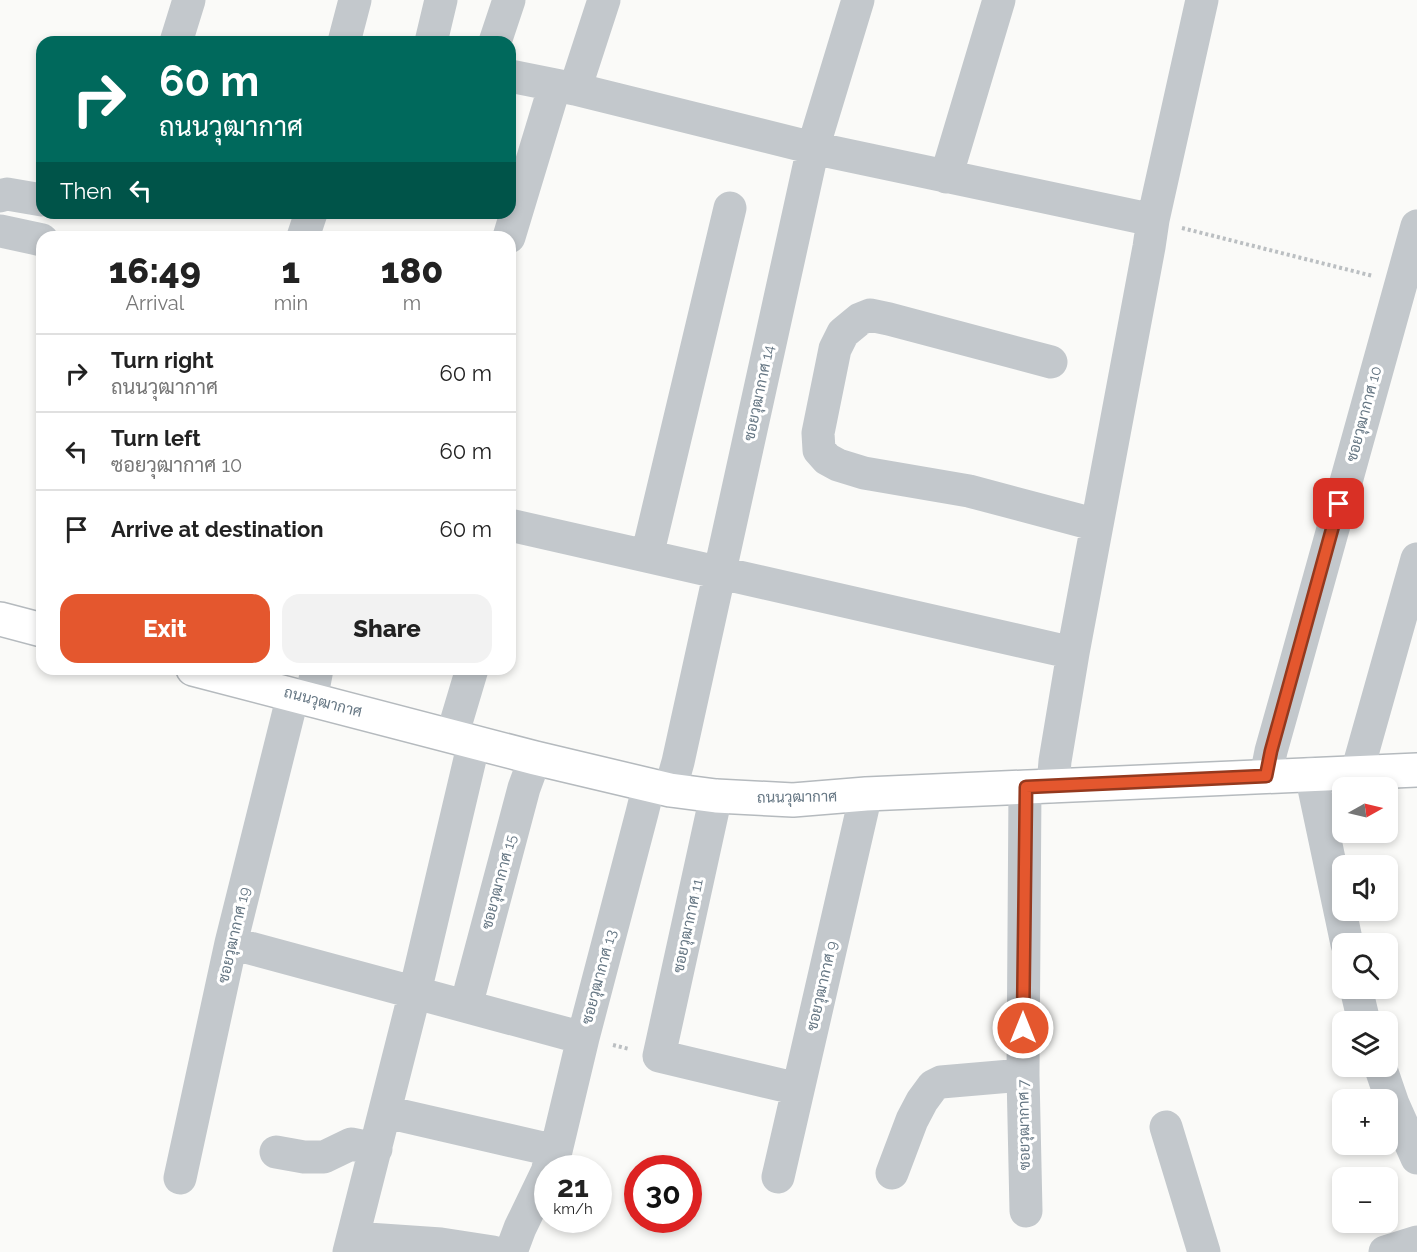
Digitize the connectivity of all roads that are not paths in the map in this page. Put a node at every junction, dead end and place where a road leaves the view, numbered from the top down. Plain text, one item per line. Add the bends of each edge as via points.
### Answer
1 (189, 0) edge
2 (355, 0) edge
3 (441, 0) edge
4 (508, 0) edge
5 (604, 0) edge
6 (858, 0) edge
7 (999, 0) edge
8 (1202, 0) edge
9 (178, 36) edge
10 (346, 36) edge
11 (432, 36) edge
12 (497, 36) edge
13 (516, 77) edge
14 (565, 87) junction
15 (813, 148) junction
16 (946, 177) junction
17 (0, 196) edge
18 (36, 199) edge
19 (730, 207) dead end
20 (516, 218) edge
21 (1153, 220) junction
22 (1417, 226) edge
23 (0, 231) edge
24 (36, 239) edge
25 (1051, 362) dead end
26 (1097, 525) junction
27 (516, 526) edge
28 (646, 556) junction
29 (1417, 559) edge
30 (719, 572) junction
31 (0, 619) edge
32 (36, 628) edge
33 (1073, 652) junction
34 (229, 675) edge
35 (471, 675) edge
36 (307, 688) edge
37 (463, 739) junction
38 (535, 758) junction
39 (1417, 770) edge
40 (1357, 772) junction
41 (1311, 774) junction
42 (1266, 776) junction
43 (1039, 786) junction
44 (659, 787) junction
45 (866, 794) junction
46 (716, 796) junction
47 (1345, 933) edge
48 (231, 943) junction
49 (415, 992) junction
50 (466, 1006) junction
51 (582, 1038) junction
52 (1023, 1075) junction
53 (1384, 1077) edge
54 (798, 1089) junction
55 (386, 1112) junction
56 (1166, 1126) dead end
57 (376, 1149) junction
58 (276, 1152) dead end
59 (552, 1155) edge
60 (534, 1158) edge
61 (1417, 1158) edge
62 (892, 1173) dead end
63 (778, 1177) dead end
64 (180, 1178) dead end
65 (534, 1198) edge
66 (1026, 1210) dead end
67 (1417, 1242) edge
68 (351, 1245) edge
69 (493, 1252) edge
70 (511, 1252) edge
71 (1204, 1252) edge
72 (1385, 1252) edge

1 - 9 street
2 - 10 street
3 - 11 street
4 - 12 street
5 - 14 street
6 - 15 street, ซอยวุฒากาศ 14
7 - 16 street
8 - 21 street, ซอยวุฒากาศ 7
13 - 14 street
14 - 15 street
14 - 20 street
15 - 16 street
15 - 30 street, ซอยวุฒากาศ 14
16 - 21 street
17 - 18 street
19 - 28 street
21 - 26 street, ซอยวุฒากาศ 7
22 - 42 street, ซอยวุฒากาศ 10
23 - 24 street
25 - 26 street via 870,315 850,326 835,349 818,433 819,450 826,459 864,473 969,491
26 - 33 street, ซอยวุฒากาศ 7
27 - 28 street
28 - 30 street
29 - 40 street
30 - 33 street
30 - 44 street, ซอยวุฒากาศ 14 via 678,762
31 - 32 main road
33 - 43 street, ซอยวุฒากาศ 7 via 1055,761
34 - 36 main road, ถนนวุฒากาศ
35 - 37 street
36 - 37 main road, ถนนวุฒากาศ
36 - 48 street, ซอยวุฒากาศ 19
37 - 38 main road, ถนนวุฒากาศ
37 - 49 street
38 - 44 main road, ถนนวุฒากาศ
38 - 50 street, ซอยวุฒากาศ 15
39 - 40 main road, ถนนวุฒากาศ
40 - 41 main road, ถนนวุฒากาศ
41 - 42 main road, ถนนวุฒากาศ
41 - 47 street
42 - 43 main road, ถนนวุฒากาศ
43 - 45 main road, ถนนวุฒากาศ
43 - 52 street, ซอยวุฒากาศ 7
44 - 46 main road, ถนนวุฒากาศ
44 - 51 street, ซอยวุฒากาศ 13 via 642,813
45 - 46 main road, ถนนวุฒากาศ via 793,800
45 - 54 street, ซอยวุฒากาศ 9
46 - 54 street, ซอยวุฒากาศ 11 via 659,1056
48 - 49 street
48 - 64 street, ซอยวุฒากาศ 19
49 - 50 street
49 - 55 street
50 - 51 street
51 - 59 street, ซอยวุฒากาศ 13
52 - 62 street via 933,1086 912,1120
52 - 66 street, ซอยวุฒากาศ 7
53 - 61 street
54 - 63 street, ซอยวุฒากาศ 9
55 - 57 street
55 - 60 street
56 - 71 street
57 - 58 street via 351,1144 324,1157
57 - 68 street
65 - 70 street, ซอยวุฒากาศ 13
67 - 72 street
68 - 69 street via 441,1244

